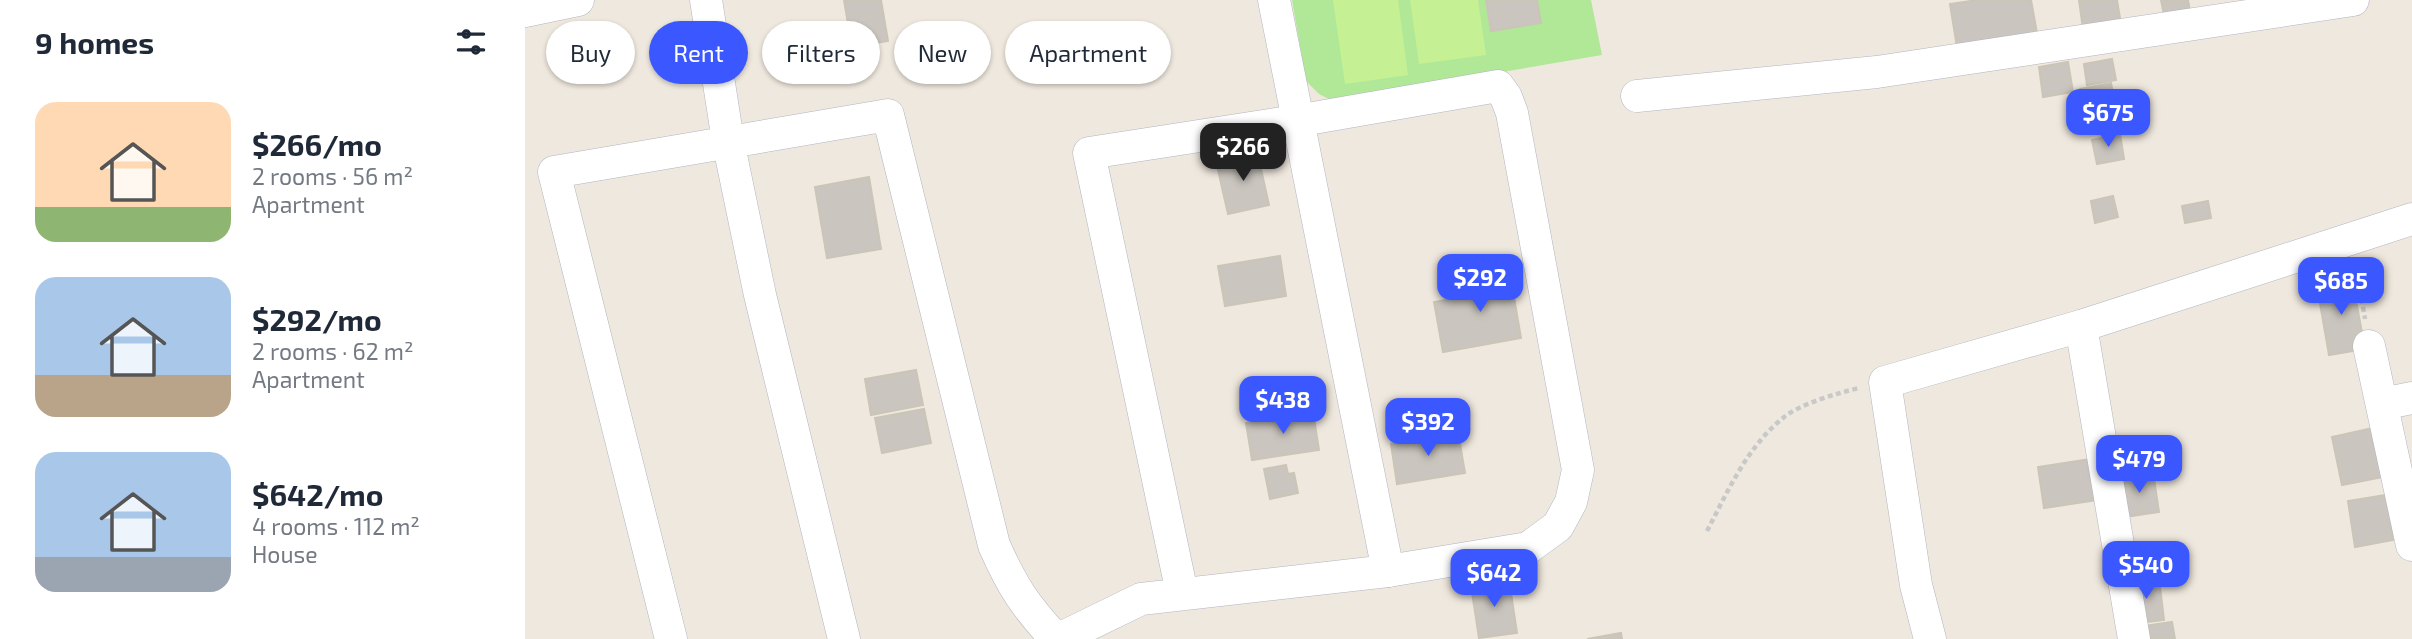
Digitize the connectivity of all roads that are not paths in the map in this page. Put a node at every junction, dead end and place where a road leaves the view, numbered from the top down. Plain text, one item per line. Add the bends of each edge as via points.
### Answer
1 (578, 0) edge
2 (706, 0) edge
3 (1274, 0) edge
4 (2353, 0) edge
5 (525, 11) edge
6 (1637, 96) dead end
7 (1296, 121) junction
8 (728, 141) junction
9 (2412, 219) edge
10 (2081, 326) junction
11 (2369, 346) road end
12 (2397, 401) edge
13 (2410, 526) edge
14 (1388, 571) junction
15 (1182, 593) junction
16 (671, 639) edge
17 (844, 639) edge
18 (1057, 639) edge
19 (1930, 639) edge
20 (2134, 639) edge

1 - 5 street
2 - 8 street
3 - 7 street
4 - 6 street via 1877,72
7 - 14 street
7 - 14 street via 1498,86 1512,113 1578,470 1571,502 1558,526 1528,548
7 - 15 street via 1089,153
8 - 16 street via 554,172
8 - 17 street via 760,295
8 - 18 street via 888,115 994,545 1012,585
9 - 10 street
10 - 19 street via 1885,382 1916,585
10 - 20 street
11 - 12 street
12 - 13 street
14 - 15 street
15 - 18 street via 1141,599

